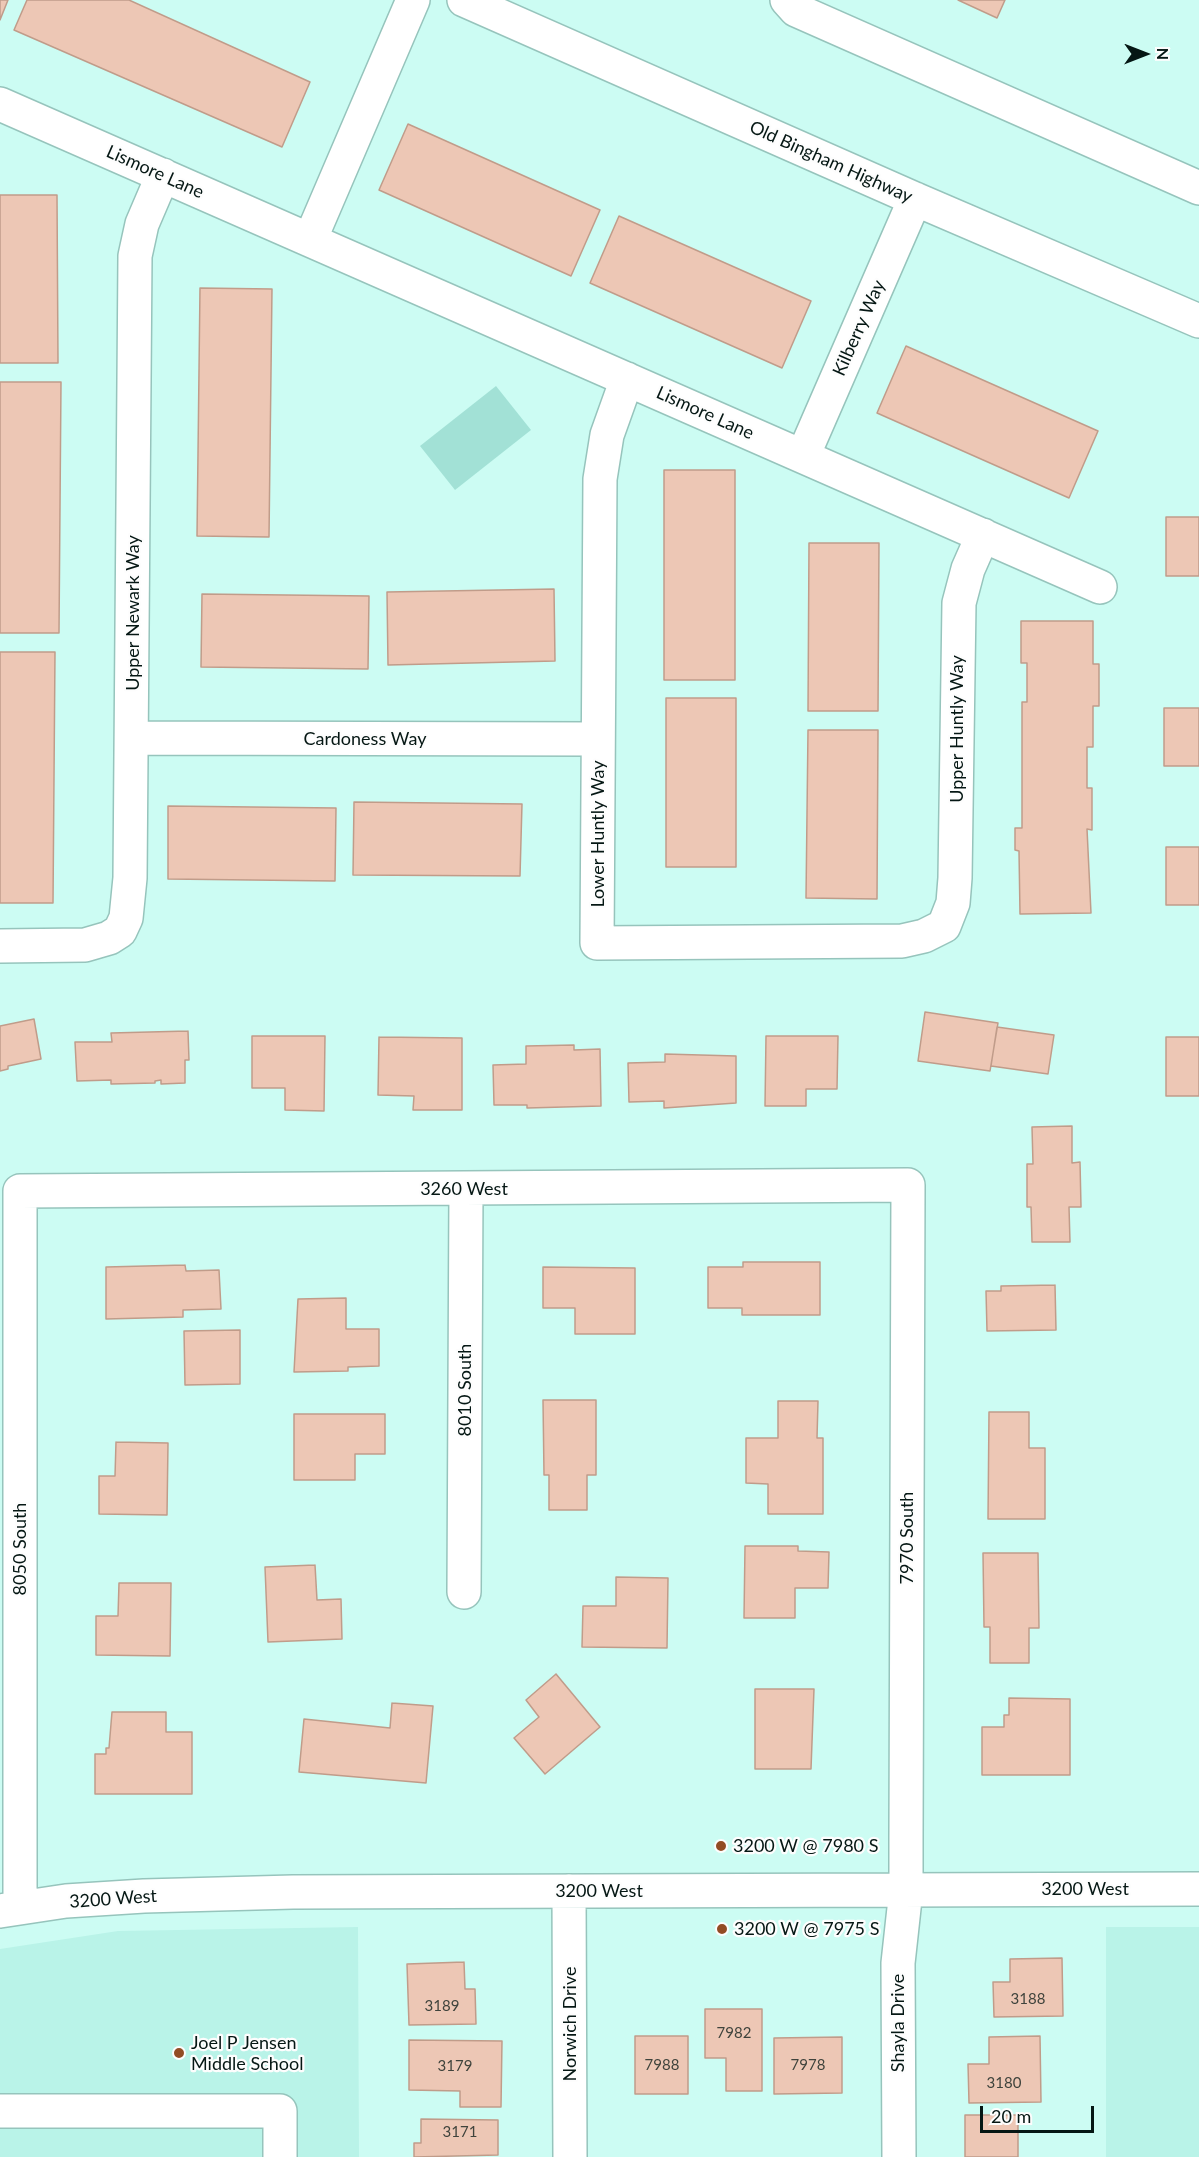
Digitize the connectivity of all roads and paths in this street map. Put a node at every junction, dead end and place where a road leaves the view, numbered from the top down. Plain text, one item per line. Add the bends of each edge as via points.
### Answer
1 (413, 0) edge
2 (464, 0) edge
3 (787, 0) edge
4 (0, 104) edge
5 (163, 175) junction
6 (1199, 188) edge
7 (915, 200) junction
8 (310, 240) junction
9 (1199, 321) edge
10 (627, 379) junction
11 (803, 456) junction
12 (983, 535) junction
13 (1100, 587) dead end
14 (132, 738) junction
15 (598, 739) junction
16 (944, 926) joint
17 (0, 946) edge
18 (908, 1185) joint
19 (466, 1189) junction
20 (21, 1191) joint
21 (464, 1592) dead end
22 (1199, 1889) edge
23 (906, 1890) junction
24 (569, 1891) junction
25 (10, 1909) edge
26 (0, 2111) edge
27 (280, 2157) edge
28 (570, 2157) edge
29 (899, 2157) edge

1 - 8 street
2 - 7 street, Old Bingham Highway
3 - 6 street via 796,10
4 - 5 street, Lismore Lane
5 - 8 street, Lismore Lane
5 - 14 street, Upper Newark Way via 142,224 135,256
7 - 9 street, Old Bingham Highway
7 - 11 street, Kilberry Way
8 - 10 street, Lismore Lane
10 - 11 street, Lismore Lane
10 - 15 street, Lower Huntly Way via 607,435 600,480
11 - 12 street, Lismore Lane
12 - 13 street, Lismore Lane
12 - 16 street, Upper Huntly Way via 959,603 956,878 953,903
14 - 15 street, Cardoness Way
14 - 17 street, Upper Newark Way via 130,891 120,931 85,945
15 - 16 street, Lower Huntly Way via 597,943 902,941
18 - 19 street, 3260 West
18 - 23 street, 7970 South
19 - 20 street, 3260 West
19 - 21 street, 8010 South
20 - 25 street, 8050 South
22 - 23 street, 3200 West
23 - 24 street, 3200 West
23 - 29 street, Shayla Drive via 898,1964
24 - 25 street, 3200 West via 144,1896
24 - 28 street, Norwich Drive
26 - 27 street via 280,2111

